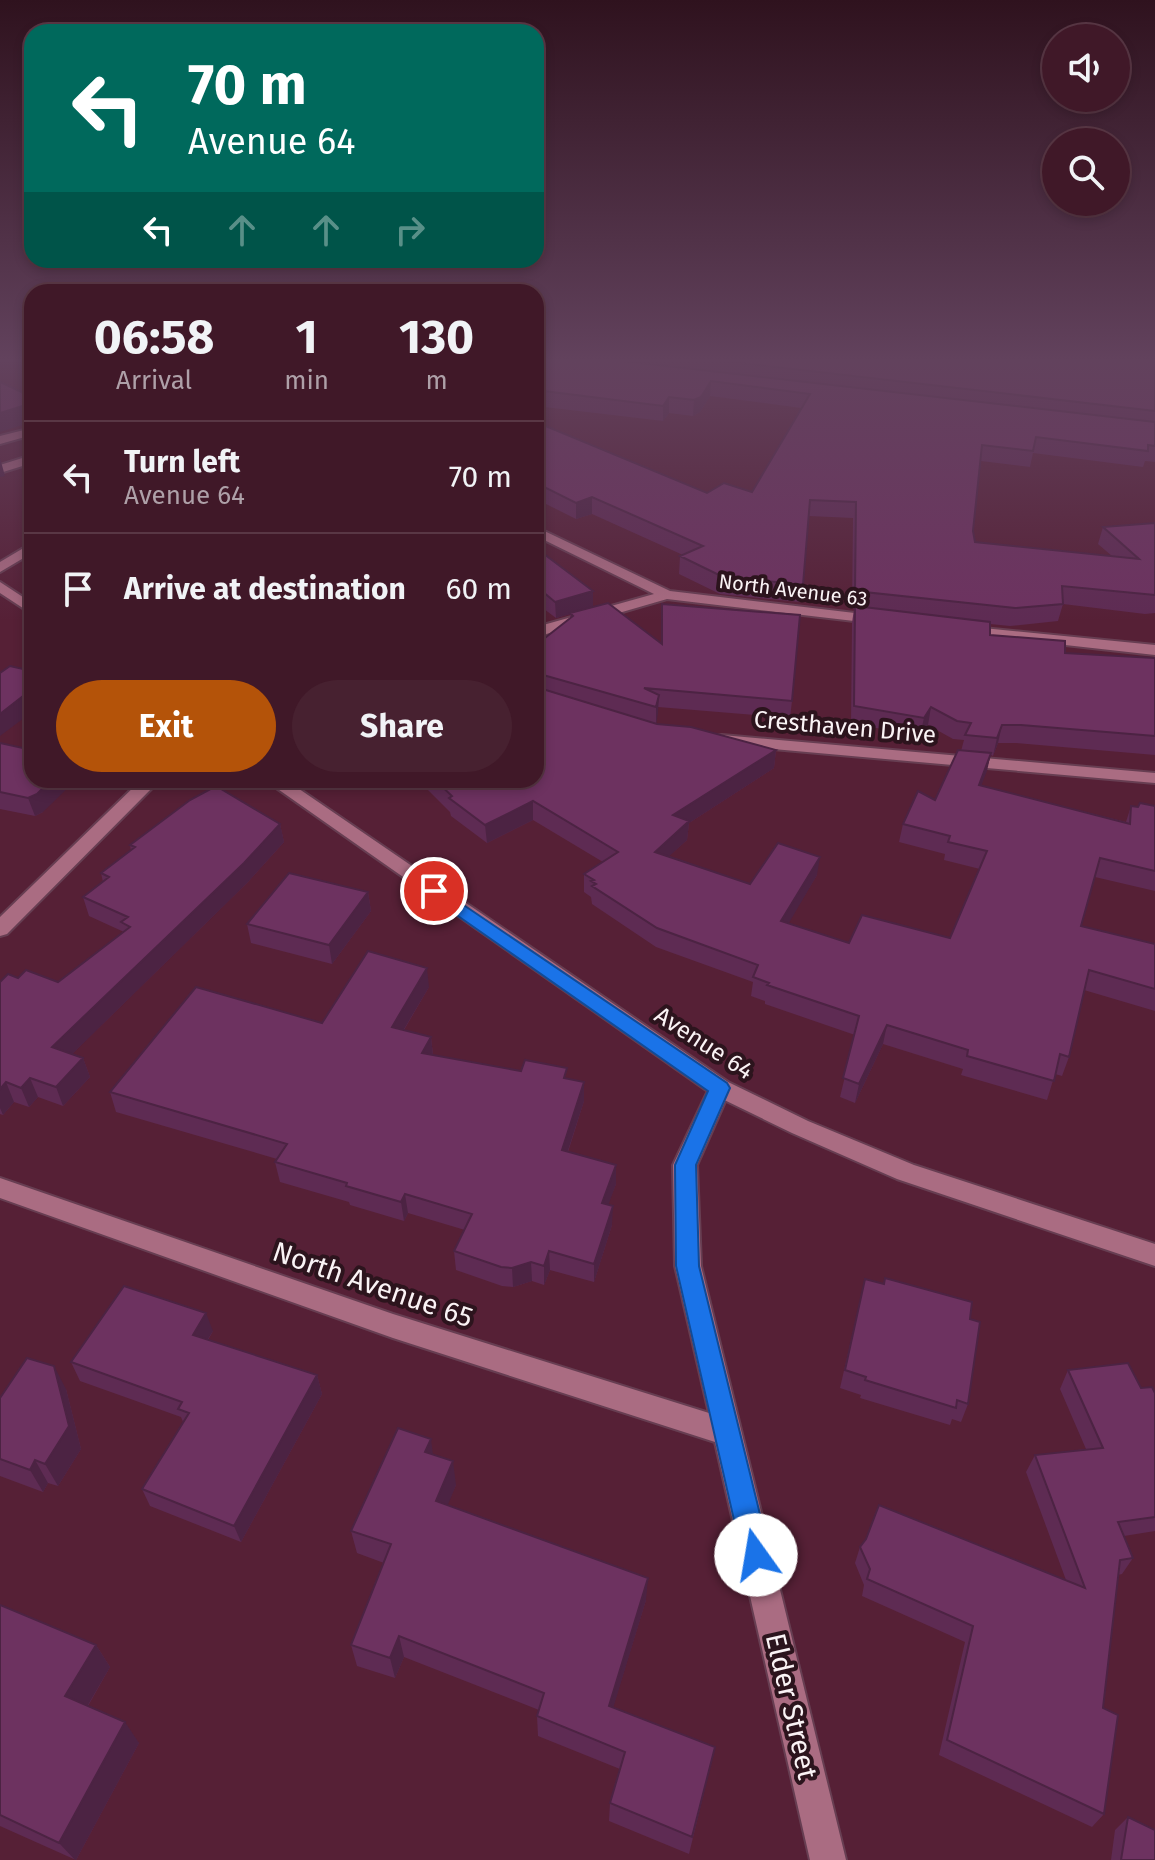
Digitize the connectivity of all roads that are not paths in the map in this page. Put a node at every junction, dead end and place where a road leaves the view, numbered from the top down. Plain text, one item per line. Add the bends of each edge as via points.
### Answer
1 (24, 462) edge
2 (0, 469) edge
3 (544, 535) edge
4 (24, 552) edge
5 (0, 568) edge
6 (0, 586) edge
7 (667, 595) junction
8 (24, 604) edge
9 (903, 623) edge
10 (950, 628) edge
11 (544, 630) edge
12 (1155, 650) edge
13 (701, 738) edge
14 (1155, 778) edge
15 (143, 788) edge
16 (286, 788) edge
17 (0, 929) edge
18 (720, 1088) junction
19 (0, 1188) edge
20 (1155, 1255) edge
21 (727, 1432) junction
22 (828, 1860) edge

1 - 2 street
3 - 7 street, North Avenue 63
4 - 5 street
6 - 8 street
7 - 9 street, North Avenue 63
7 - 11 street
10 - 12 street
13 - 14 street, Cresthaven Drive
15 - 17 street
16 - 18 street, Avenue 64
18 - 20 street, Avenue 64 via 906,1172
18 - 21 street, Elder Street via 685,1165 688,1266
19 - 21 street, North Avenue 65 via 393,1326
21 - 22 street, Elder Street

